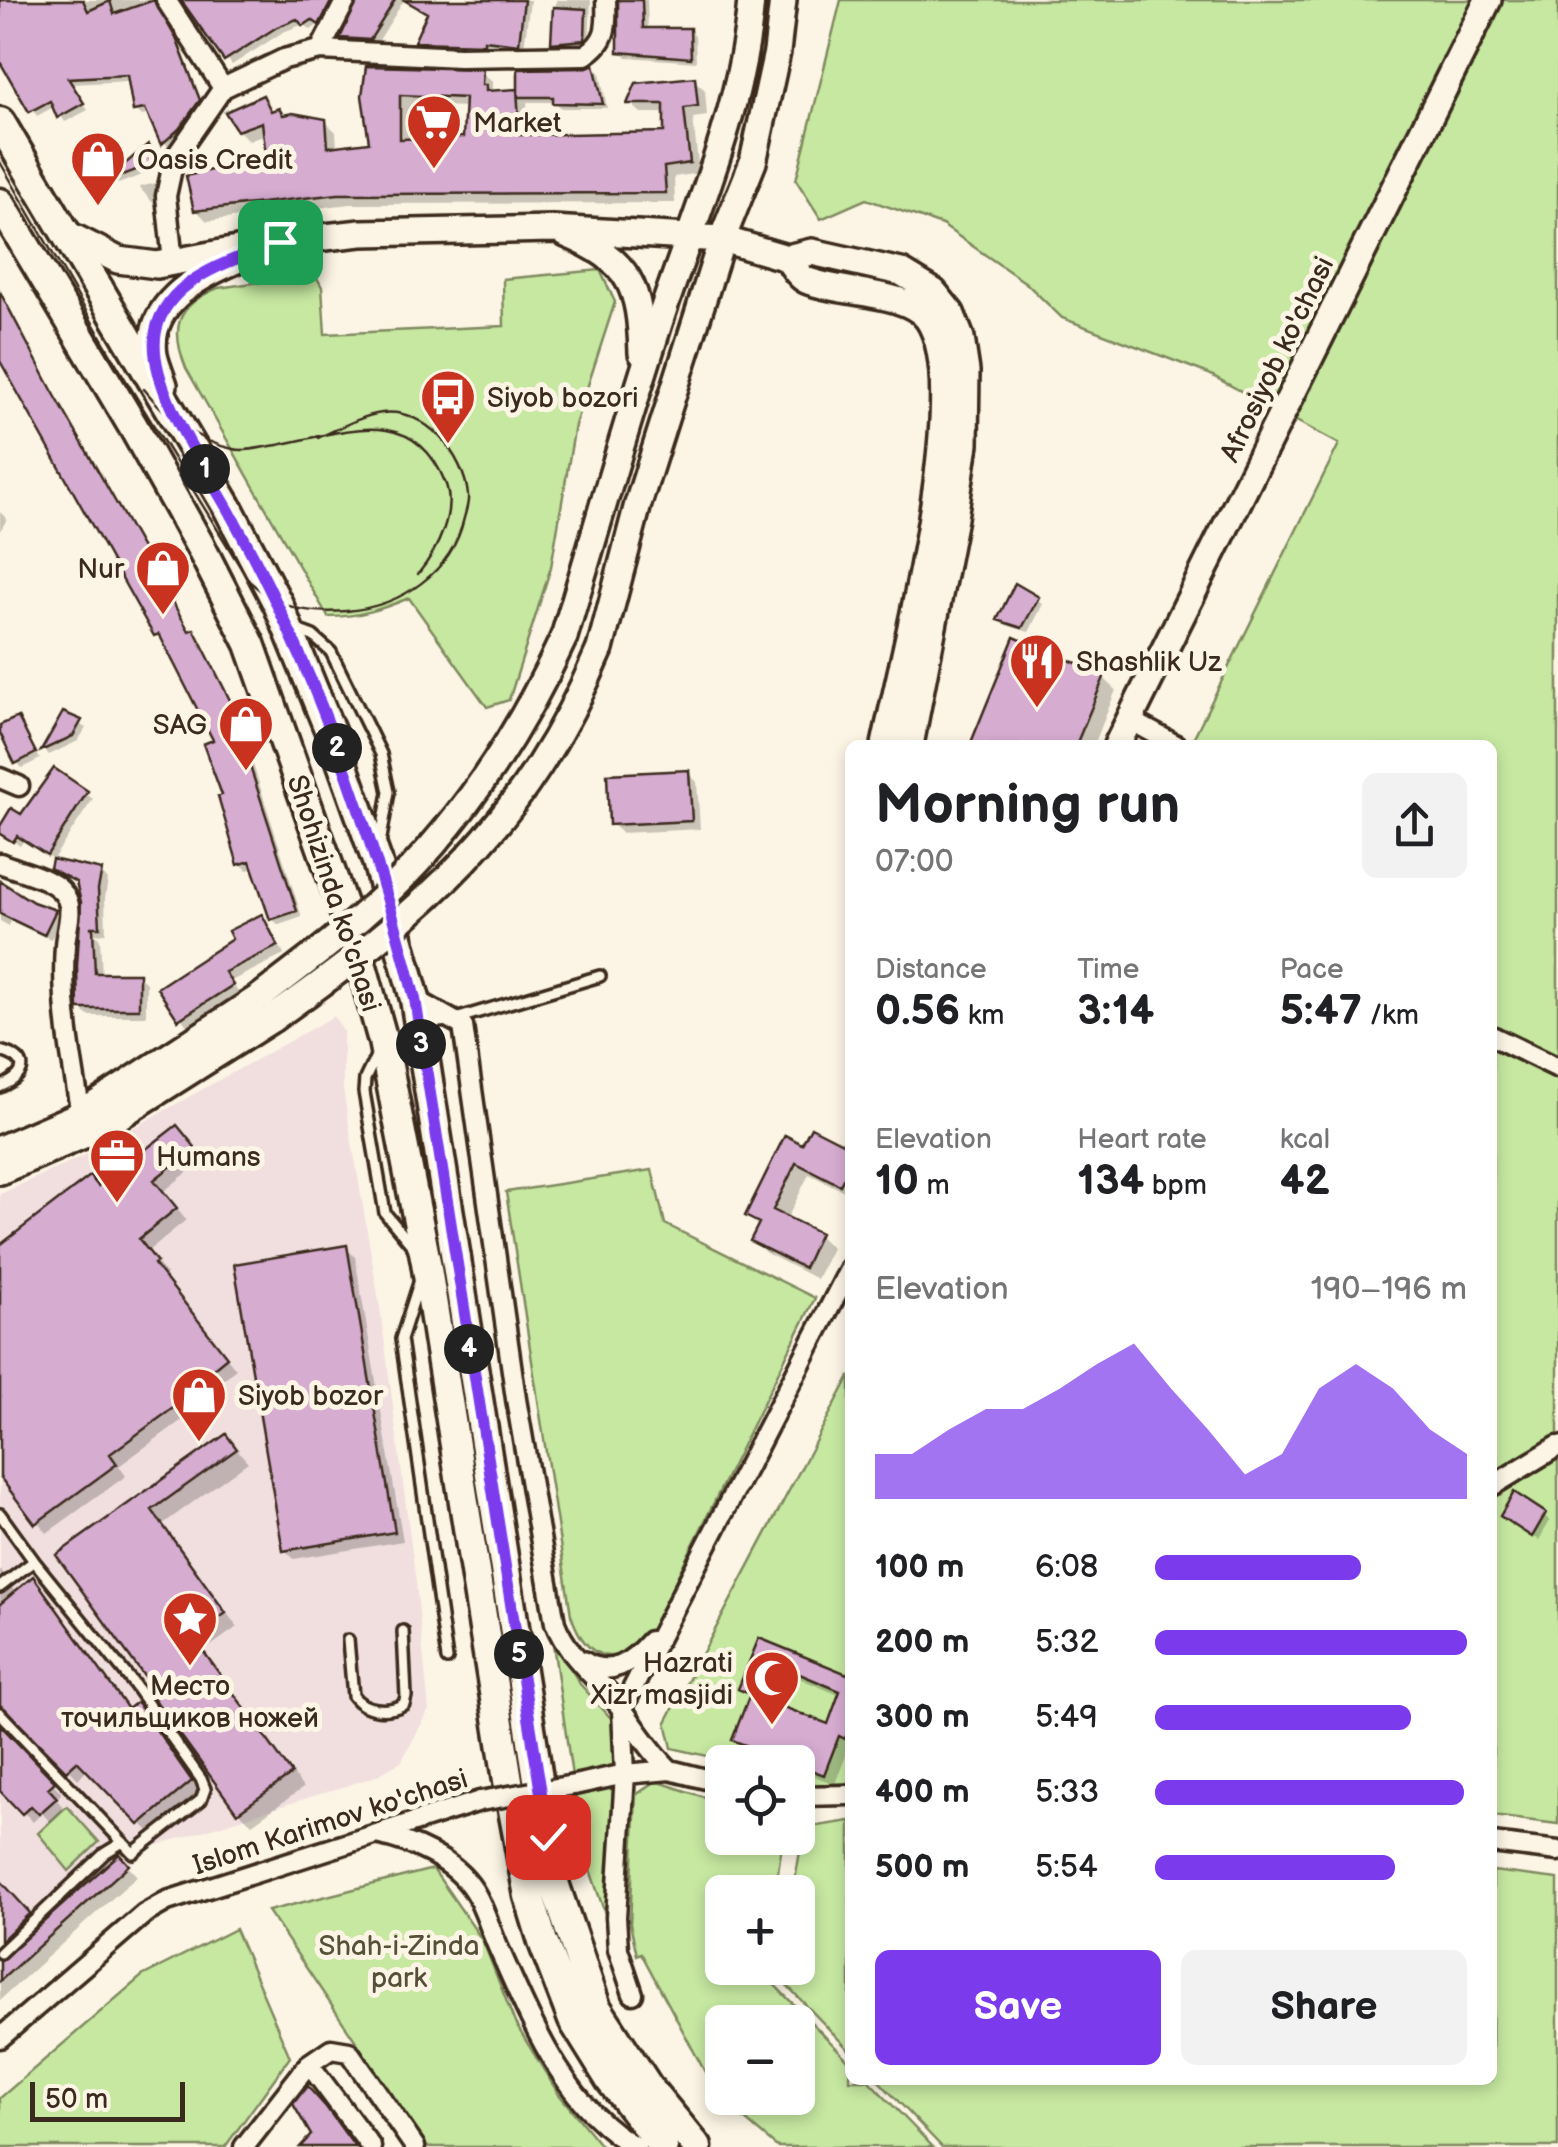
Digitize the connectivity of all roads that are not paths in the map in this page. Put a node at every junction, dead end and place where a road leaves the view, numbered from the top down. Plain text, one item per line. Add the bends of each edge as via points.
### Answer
1 (166, 0) edge
2 (346, 0) edge
3 (606, 0) edge
4 (751, 0) edge
5 (783, 0) edge
6 (1488, 0) edge
7 (320, 50) junction
8 (223, 88) junction
9 (0, 122) edge
10 (0, 202) edge
11 (552, 229) junction
12 (67, 234) junction
13 (688, 238) junction
14 (722, 240) junction
15 (280, 242) junction
16 (787, 258) junction
17 (173, 262) junction
18 (643, 372) junction
19 (178, 423) junction
20 (290, 628) junction
21 (250, 644) junction
22 (1130, 720) junction
23 (885, 740) edge
24 (911, 740) edge
25 (1120, 740) edge
26 (1167, 740) edge
27 (0, 778) edge
28 (19, 786) dead end
29 (377, 861) junction
30 (0, 863) edge
31 (600, 976) dead end
32 (266, 1008) junction
33 (417, 1012) junction
34 (452, 1020) junction
35 (1497, 1038) edge
36 (0, 1051) edge
37 (1558, 1068) edge
38 (151, 1082) junction
39 (0, 1087) edge
40 (81, 1114) junction
41 (0, 1149) edge
42 (0, 1171) edge
43 (426, 1262) junction
44 (845, 1278) edge
45 (1558, 1446) edge
46 (1497, 1483) edge
47 (0, 1514) edge
48 (34, 1560) junction
49 (0, 1587) edge
50 (668, 1622) junction
51 (403, 1631) dead end
52 (348, 1640) dead end
53 (570, 1652) junction
54 (447, 1659) dead end
55 (622, 1709) junction
56 (0, 1713) edge
57 (670, 1770) junction
58 (625, 1774) junction
59 (705, 1779) edge
60 (845, 1795) edge
61 (815, 1796) edge
62 (370, 1834) junction
63 (122, 1842) junction
64 (1497, 1844) edge
65 (1558, 1851) edge
66 (0, 1953) edge
67 (633, 1994) dead end
68 (0, 2038) edge
69 (308, 2064) junction
70 (244, 2147) edge
71 (372, 2147) edge
72 (416, 2147) edge
73 (636, 2147) edge
74 (662, 2147) edge
75 (696, 2147) edge

1 - 8 street
2 - 7 street
3 - 7 street via 607,29 585,55
4 - 13 street via 735,94
5 - 14 street via 753,162
6 - 22 street, Afrosiyob ko'chasi
7 - 8 street
8 - 17 street via 174,159 166,196
9 - 12 main road, Shohizinda ko'chasi
10 - 21 main road, Shohizinda ko'chasi via 134,428
11 - 13 street
11 - 15 street
11 - 18 street via 604,254 628,278 639,305
12 - 17 street via 118,260
12 - 19 main road, Shohizinda ko'chasi
13 - 14 street
13 - 18 street
14 - 16 street
14 - 32 street, bridge via 638,504 600,649 561,733 462,866 362,955
15 - 17 street
15 - 19 street via 192,281 163,312 154,354
16 - 23 street via 803,280 908,304 927,318 939,346 942,449
16 - 24 street via 812,252 901,272 934,292 961,338 964,444
18 - 32 street, bridge via 564,637 532,703 430,850
19 - 20 main road, Shohizinda ko'chasi
20 - 21 main road
20 - 29 main road, Shohizinda ko'chasi
20 - 29 lane via 331,652 382,754 389,792
21 - 43 main road, Shohizinda ko'chasi via 356,941 383,1041
22 - 25 street, Afrosiyob ko'chasi
22 - 26 street
27 - 28 street
29 - 33 main road, Shohizinda ko'chasi
30 - 40 street via 66,896 64,1003
31 - 34 lane
32 - 38 street
33 - 34 street
33 - 34 lane
33 - 75 main road, Shohizinda ko'chasi via 555,1886 596,2007
34 - 53 street via 463,1026 516,1398 555,1623
35 - 37 street
36 - 39 lane via 22,1062 16,1080
38 - 40 street
38 - 42 street via 102,1127
40 - 41 street
43 - 54 lane via 401,1339
43 - 74 main road, Shohizinda ko'chasi via 529,1896 573,2020
44 - 50 street
45 - 46 street
47 - 48 lane
48 - 49 lane
48 - 63 lane via 132,1683 204,1789 201,1800 133,1853
50 - 53 street via 640,1653 612,1669 590,1666
50 - 55 street
51 - 52 lane via 406,1696 398,1708 358,1703
53 - 55 street
55 - 57 street
55 - 58 street
56 - 63 lane
57 - 58 street, Islom Karimov ko'chasi
57 - 59 street, Islom Karimov ko'chasi
58 - 62 street, Islom Karimov ko'chasi, bridge via 480,1800
58 - 67 street via 616,1917
60 - 61 street
62 - 68 street, Islom Karimov ko'chasi via 167,1901
62 - 73 street via 418,1845 473,1888 543,2042 574,2092
63 - 66 lane
64 - 65 street
69 - 70 street
69 - 71 street
69 - 72 street via 331,2049 349,2052

